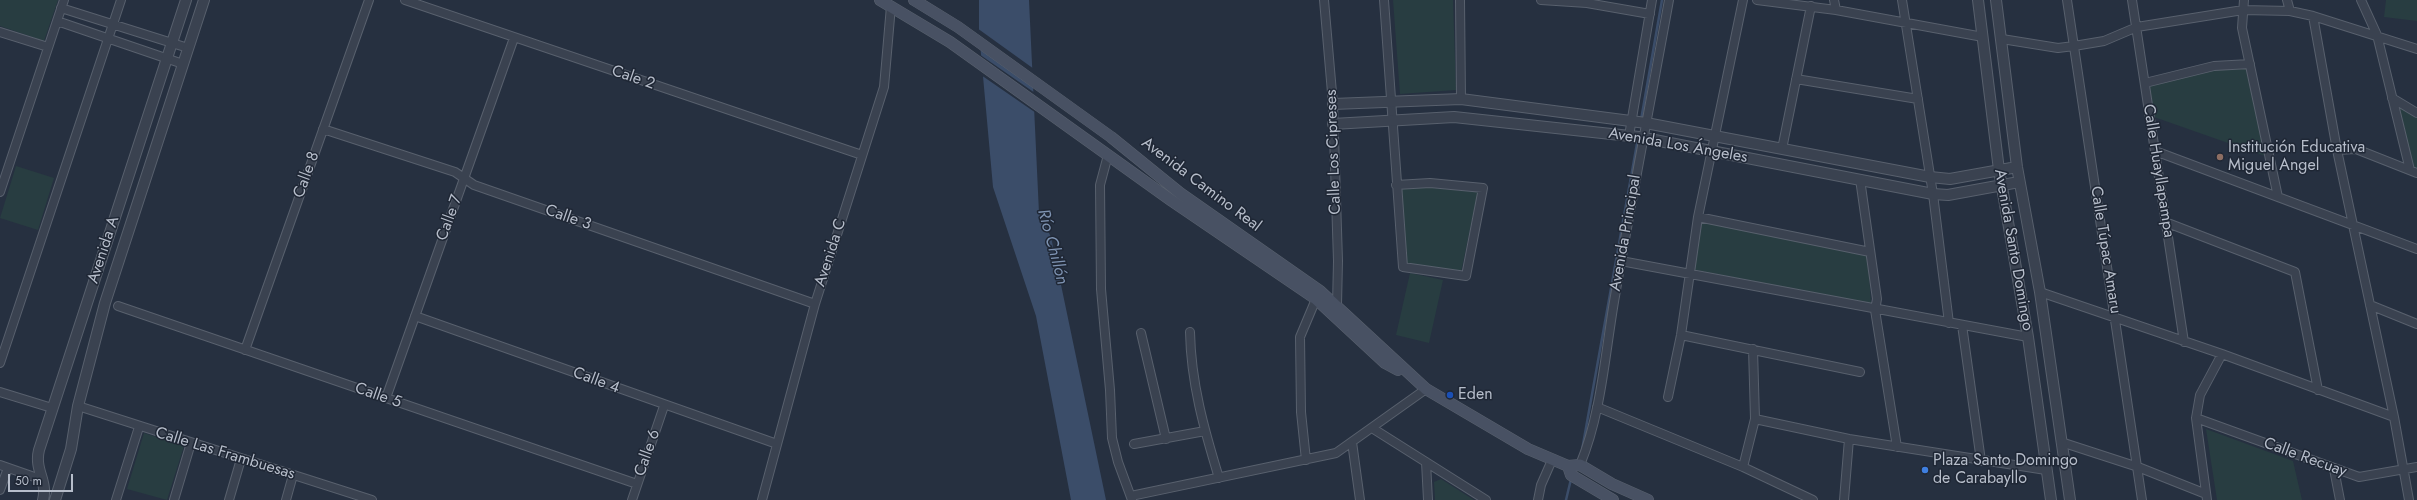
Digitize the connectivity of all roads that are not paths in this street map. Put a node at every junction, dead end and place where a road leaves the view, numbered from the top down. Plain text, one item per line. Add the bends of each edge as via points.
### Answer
1 (64, 0) edge
2 (121, 0) edge
3 (186, 0) edge
4 (204, 0) edge
5 (369, 0) edge
6 (405, 0) edge
7 (880, 0) edge
8 (914, 0) edge
9 (1324, 0) edge
10 (1384, 0) edge
11 (1460, 0) edge
12 (1541, 0) edge
13 (1652, 0) edge
14 (1669, 0) edge
15 (1743, 0) edge
16 (1757, 0) edge
17 (1834, 0) edge
18 (1902, 0) edge
19 (1978, 0) edge
20 (1996, 0) edge
21 (2067, 0) edge
22 (2132, 0) edge
23 (2244, 0) edge
24 (2288, 0) edge
25 (2362, 0) edge
26 (1587, 2) edge
27 (891, 6) junction
28 (1811, 6) junction
29 (61, 8) junction
30 (1836, 10) junction
31 (2243, 10) junction
32 (2290, 11) junction
33 (1650, 14) junction
34 (2312, 16) junction
35 (57, 21) junction
36 (1905, 23) junction
37 (112, 26) junction
38 (2137, 27) junction
39 (0, 32) edge
40 (2377, 35) junction
41 (1983, 37) junction
42 (514, 38) junction
43 (108, 39) junction
44 (2002, 39) junction
45 (171, 44) junction
46 (2074, 46) junction
47 (48, 47) junction
48 (188, 48) junction
49 (2417, 49) edge
50 (168, 58) junction
51 (183, 64) junction
52 (2250, 64) junction
53 (1796, 79) junction
54 (2145, 83) junction
55 (2392, 98) junction
56 (1918, 99) junction
57 (1461, 100) junction
58 (1391, 102) junction
59 (1333, 104) junction
60 (2417, 113) edge
61 (1391, 119) junction
62 (1632, 121) junction
63 (1646, 123) junction
64 (1333, 124) junction
65 (323, 129) junction
66 (1629, 136) junction
67 (1715, 136) junction
68 (1643, 138) junction
69 (1782, 149) junction
70 (2337, 150) junction
71 (1712, 151) junction
72 (2155, 151) junction
73 (1104, 153) junction
74 (862, 155) junction
75 (2017, 167) junction
76 (1999, 170) junction
77 (2413, 172) edge
78 (1930, 177) junction
79 (464, 178) junction
80 (1860, 180) junction
81 (2019, 182) junction
82 (1396, 185) junction
83 (2001, 186) junction
84 (0, 192) edge
85 (1933, 194) junction
86 (2278, 197) junction
87 (1698, 217) junction
88 (2165, 222) junction
89 (2352, 224) junction
90 (2417, 249) edge
91 (1870, 252) junction
92 (1621, 261) junction
93 (1690, 274) junction
94 (2040, 292) junction
95 (1316, 299) junction
96 (815, 304) junction
97 (1337, 304) junction
98 (2370, 305) junction
99 (118, 306) dead end
100 (1875, 310) junction
101 (415, 316) junction
102 (2115, 317) junction
103 (1949, 323) junction
104 (2417, 324) edge
105 (1962, 325) junction
106 (1190, 332) dead end
107 (1141, 333) dead end
108 (1680, 335) junction
109 (2028, 337) junction
110 (2184, 342) junction
111 (1753, 349) junction
112 (244, 350) junction
113 (2222, 354) junction
114 (0, 364) edge
115 (1860, 372) dead end
116 (1415, 380) junction
117 (1426, 389) junction
118 (2318, 390) junction
119 (0, 392) edge
120 (386, 398) junction
121 (1668, 398) dead end
122 (78, 406) junction
123 (664, 406) junction
124 (1596, 407) junction
125 (52, 408) junction
126 (2394, 417) junction
127 (2196, 418) junction
128 (1755, 419) junction
129 (139, 427) junction
130 (1372, 428) junction
131 (1205, 431) junction
132 (1166, 438) junction
133 (1849, 439) junction
134 (1352, 442) junction
135 (2061, 442) junction
136 (191, 443) junction
137 (777, 444) junction
138 (1134, 444) dead end
139 (1897, 447) junction
140 (241, 459) junction
141 (1306, 460) junction
142 (1552, 460) junction
143 (1980, 461) junction
144 (1426, 462) junction
145 (1580, 465) junction
146 (4, 466) edge
147 (1568, 466) junction
148 (1743, 467) junction
149 (2138, 467) junction
150 (2417, 467) edge
151 (2334, 468) junction
152 (2046, 470) junction
153 (2403, 470) junction
154 (293, 475) junction
155 (1219, 478) junction
156 (43, 480) junction
157 (637, 484) junction
158 (1612, 484) junction
159 (0, 490) edge
160 (348, 496) edge
161 (2207, 497) edge
162 (1131, 498) edge
163 (1608, 499) edge
164 (43, 500) edge
165 (55, 500) edge
166 (116, 500) edge
167 (174, 500) edge
168 (229, 500) edge
169 (286, 500) edge
170 (372, 500) edge
171 (632, 500) edge
172 (762, 500) edge
173 (1360, 500) edge
174 (1428, 500) edge
175 (1486, 500) edge
176 (1538, 500) edge
177 (1648, 500) edge
178 (1813, 500) edge
179 (1844, 500) edge
180 (2051, 500) edge
181 (2070, 500) edge
182 (2142, 500) edge
183 (2340, 500) edge
184 (2409, 500) edge

1 - 29 street
2 - 37 street
3 - 45 street, Avenida A
4 - 48 street, Avenida A
5 - 65 street, Calle 8
6 - 42 street, Cale 2
7 - 27 main road, Avenida Camino Real
8 - 97 main road, Avenida Camino Real via 958,27 1111,137 1180,193
9 - 59 street, Calle Los Cipreses
10 - 58 street
11 - 57 street
12 - 26 street
13 - 33 street
14 - 63 street, Avenida Principal
15 - 67 street
16 - 28 street
17 - 30 street
18 - 36 street
19 - 41 street, Avenida Santo Domingo
20 - 44 street, Avenida Santo Domingo
21 - 46 street, Calle Túpac Amaru
22 - 38 street, Calle Huayllapampa
23 - 31 street
24 - 32 street
25 - 40 street
26 - 33 street
27 - 73 main road, Avenida Camino Real via 950,42
27 - 74 street, Avenida C via 884,87
28 - 30 street
28 - 53 street
29 - 35 street
29 - 37 street
30 - 36 street
31 - 32 street
31 - 38 street
31 - 52 street via 2242,28
32 - 34 street
33 - 62 street
34 - 40 street
34 - 70 street
35 - 43 street
35 - 47 street
36 - 41 street
36 - 56 street
37 - 43 street
37 - 45 street
38 - 46 street via 2104,41
38 - 54 street, Calle Huayllapampa
39 - 47 street
40 - 49 street
40 - 55 street
41 - 76 street, Avenida Santo Domingo
42 - 74 street, Cale 2
42 - 79 street, Calle 7
43 - 50 street
43 - 114 street
44 - 46 street via 2058,48
44 - 75 street, Avenida Santo Domingo
45 - 48 street
45 - 50 street, Avenida A
46 - 102 street, Calle Túpac Amaru
47 - 84 street
48 - 51 street, Avenida A
50 - 51 street
50 - 125 street, Avenida A
51 - 122 street, Avenida A via 105,303
52 - 54 street via 2214,66
52 - 86 street
53 - 56 street
53 - 69 street
54 - 72 street, Calle Huayllapampa
55 - 60 street
55 - 77 street
56 - 78 street
57 - 58 street, Avenida Los Ángeles
57 - 62 street, Avenida Los Ángeles
58 - 59 street, Avenida Los Ángeles
58 - 61 street
59 - 64 street, Calle Los Cipreses
61 - 64 street, Avenida Los Ángeles
61 - 66 street, Avenida Los Ángeles via 1454,117
61 - 82 street
62 - 63 street, Avenida Los Ángeles
62 - 66 street
63 - 67 street, Avenida Los Ángeles
63 - 68 street, Avenida Principal
64 - 97 street, Calle Los Cipreses
65 - 79 street, Calle 3 via 455,172
65 - 112 street, Calle 8
66 - 68 street, Avenida Los Ángeles
67 - 69 street, Avenida Los Ángeles
67 - 71 street
68 - 71 street, Avenida Los Ángeles
68 - 92 street, Avenida Principal
69 - 78 street, Avenida Los Ángeles
70 - 77 street via 2356,149
70 - 89 street
71 - 80 street, Avenida Los Ángeles
71 - 87 street
72 - 86 street
72 - 88 street, Calle Huayllapampa
73 - 95 main road, Avenida Camino Real
73 - 162 street via 1100,185 1100,289 1112,438
74 - 96 street, Avenida C
75 - 76 street, Avenida Los Ángeles
75 - 81 street, Avenida Santo Domingo
76 - 78 street, Avenida Los Ángeles via 1950,179
76 - 83 street, Avenida Santo Domingo
78 - 85 street
79 - 96 street, Calle 3 via 474,185
79 - 101 street, Calle 7
80 - 85 street, Avenida Los Ángeles
80 - 91 street
81 - 83 street, Avenida Los Ángeles
81 - 94 street, Avenida Santo Domingo
82 - 82 street via 1430,183 1483,188 1466,276 1403,267
83 - 85 street, Avenida Los Ángeles via 1948,195
83 - 109 street, Avenida Santo Domingo
85 - 103 street
86 - 89 street
87 - 91 street
87 - 93 street
88 - 110 street, Calle Huayllapampa
88 - 118 street via 2295,272
89 - 90 street
89 - 98 street
91 - 100 street via 1878,299
92 - 93 street
92 - 124 street, Avenida Principal
93 - 100 street
93 - 108 street
94 - 102 street
94 - 135 street, Avenida Santo Domingo
95 - 116 main road, Avenida Camino Real via 1385,363
95 - 141 street via 1300,337 1301,412
96 - 137 street, Avenida C
97 - 116 main road, Avenida Camino Real
98 - 104 street
98 - 126 street
99 - 112 street, Calle 5
100 - 103 street
100 - 139 street
101 - 120 street, Calle 7
101 - 123 street, Calle 4
102 - 110 street
102 - 149 street, Calle Túpac Amaru
103 - 105 street
105 - 109 street
105 - 143 street
106 - 131 street via 1190,363
107 - 132 street
108 - 111 street
108 - 121 street
109 - 152 street, Avenida Santo Domingo
110 - 113 street
111 - 115 street
111 - 128 street
112 - 120 street, Calle 5
113 - 118 street
113 - 127 street via 2200,395
116 - 117 main road, Avenida Camino Real
117 - 130 street
117 - 142 main road, Avenida Camino Real via 1528,450
118 - 126 street
119 - 125 street
120 - 157 street, Calle 5
122 - 129 street, Calle Las Frambuesas
122 - 165 street, Avenida A via 71,449
123 - 137 street, Calle 4
123 - 157 street, Calle 6
124 - 145 street, Avenida Principal
124 - 148 street
125 - 156 street, Avenida A via 36,462
126 - 153 street
127 - 151 street, Calle Recuay
127 - 161 street
128 - 133 street
128 - 148 street
129 - 136 street, Calle Las Frambuesas
129 - 166 street
130 - 134 street
130 - 144 street
131 - 132 street
131 - 155 street
132 - 138 street
133 - 139 street
133 - 179 street
134 - 141 street via 1336,453
134 - 173 street
135 - 149 street
135 - 181 street, Avenida Santo Domingo
136 - 140 street, Calle Las Frambuesas
136 - 167 street
137 - 172 street, Avenida C
139 - 143 street
140 - 154 street, Calle Las Frambuesas
140 - 168 street
141 - 155 street
142 - 147 main road, Avenida Camino Real
142 - 176 street via 1541,485
143 - 152 street
144 - 174 street
144 - 175 street
145 - 147 main road, Avenida Camino Real
145 - 158 main road
146 - 156 street
146 - 159 street
147 - 163 main road via 1571,475
148 - 178 street
149 - 161 street
149 - 182 street, Calle Túpac Amaru
150 - 153 street, Calle Recuay
151 - 153 street, Calle Recuay via 2359,477
151 - 183 street
152 - 180 street, Avenida Santo Domingo
153 - 184 street
154 - 160 street, Calle Las Frambuesas
154 - 169 street
155 - 162 street
156 - 164 street, Avenida A
157 - 171 street, Calle 6
158 - 163 street
158 - 177 main road
160 - 170 street, Calle Las Frambuesas

